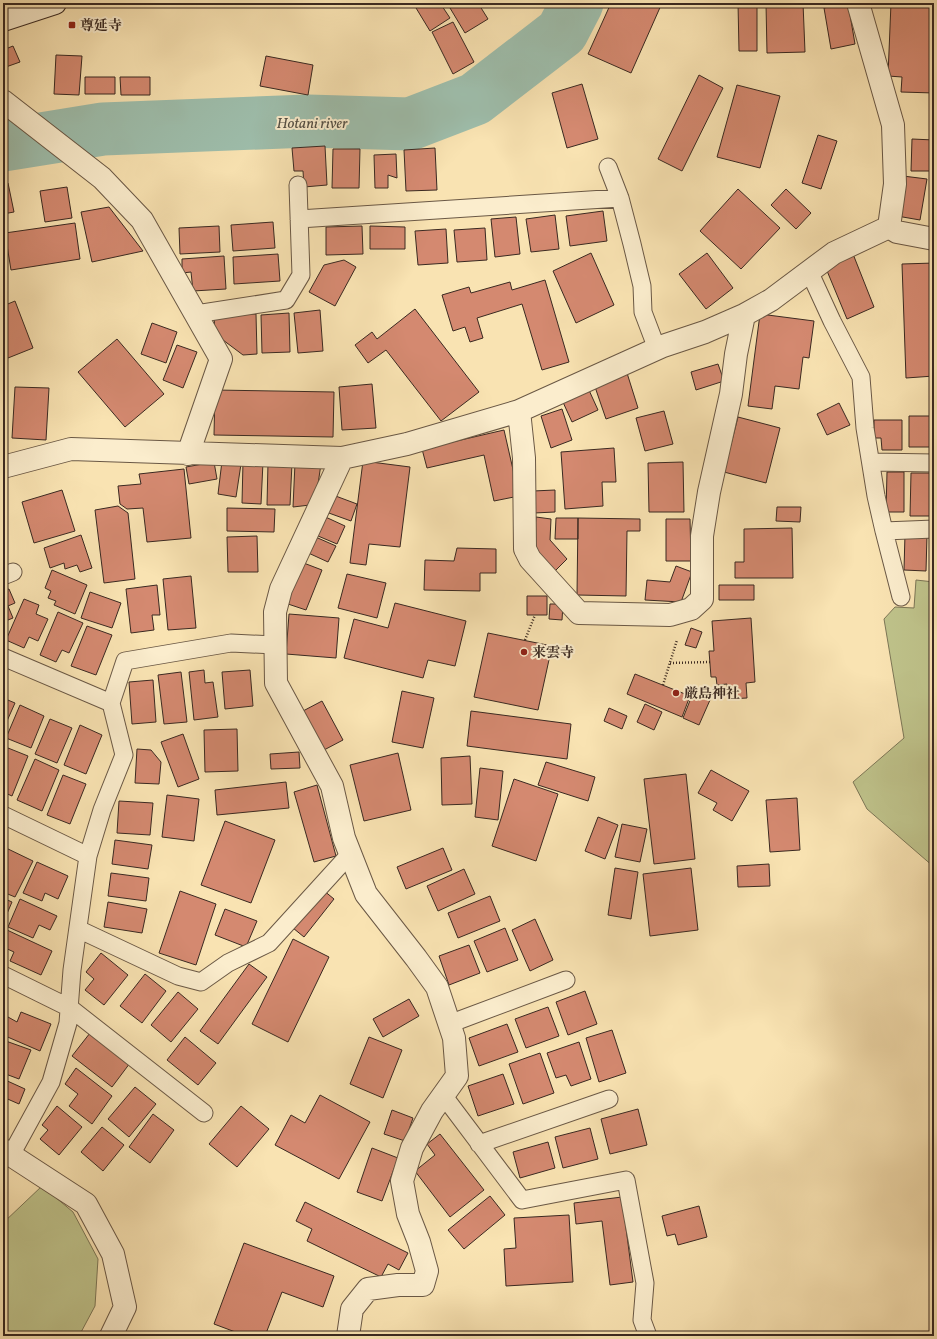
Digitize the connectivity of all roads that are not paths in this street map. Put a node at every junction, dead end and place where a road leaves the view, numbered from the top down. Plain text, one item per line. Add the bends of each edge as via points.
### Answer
1 (55, 3) edge
2 (858, 3) edge
3 (3, 20) edge
4 (3, 100) edge
5 (608, 167) dead end
6 (298, 185) dead end
7 (620, 198) junction
8 (299, 220) junction
9 (889, 227) junction
10 (934, 238) edge
11 (809, 271) junction
12 (196, 314) junction
13 (744, 315) junction
14 (657, 349) junction
15 (519, 411) junction
16 (188, 454) junction
17 (342, 458) junction
18 (871, 462) junction
19 (934, 462) edge
20 (3, 467) edge
21 (934, 529) edge
22 (884, 531) junction
23 (901, 597) dead end
24 (275, 645) junction
25 (3, 657) edge
26 (111, 703) junction
27 (3, 814) edge
28 (350, 854) junction
29 (88, 856) junction
30 (78, 929) junction
31 (3, 975) edge
32 (566, 980) dead end
33 (70, 1008) junction
34 (449, 1024) junction
35 (443, 1095) junction
36 (609, 1099) dead end
37 (204, 1113) dead end
38 (479, 1144) junction
39 (7, 1152) edge
40 (111, 1336) edge
41 (348, 1336) edge
42 (648, 1336) edge

1 - 3 street
2 - 9 street via 893,125 895,184
4 - 12 street via 102,178 142,220
5 - 7 lane
6 - 8 lane
7 - 8 lane
7 - 14 lane via 642,286 642,312
8 - 12 lane via 302,275 286,300
9 - 10 street via 897,232
9 - 11 street via 834,253
11 - 13 street via 771,300
11 - 18 lane via 861,377
12 - 16 street via 221,359
13 - 14 street
13 - 15 street via 702,536 702,599 691,609 670,615 579,612 530,558 525,549 524,458
14 - 15 street
15 - 17 street via 406,444
16 - 17 street
16 - 20 street via 72,449
17 - 24 street via 281,589 275,612
18 - 19 lane
18 - 22 lane
21 - 22 lane
22 - 23 lane
24 - 26 lane via 231,644 125,661
24 - 28 street via 276,683 332,786
25 - 26 lane
26 - 29 lane via 124,755 102,810
27 - 29 lane
28 - 30 lane via 269,943 228,963 201,982 178,976
28 - 34 street via 366,894 436,987
29 - 30 lane
30 - 33 lane
31 - 33 lane
32 - 34 lane
33 - 37 lane
33 - 39 lane via 52,1082
34 - 35 street via 454,1038 457,1076
35 - 38 lane
35 - 41 street via 412,1148 402,1181 408,1214 427,1271 422,1285 368,1289 352,1310
36 - 38 lane
38 - 42 lane via 522,1200 626,1180 645,1283 642,1320
39 - 40 street via 86,1204 113,1254 125,1307

